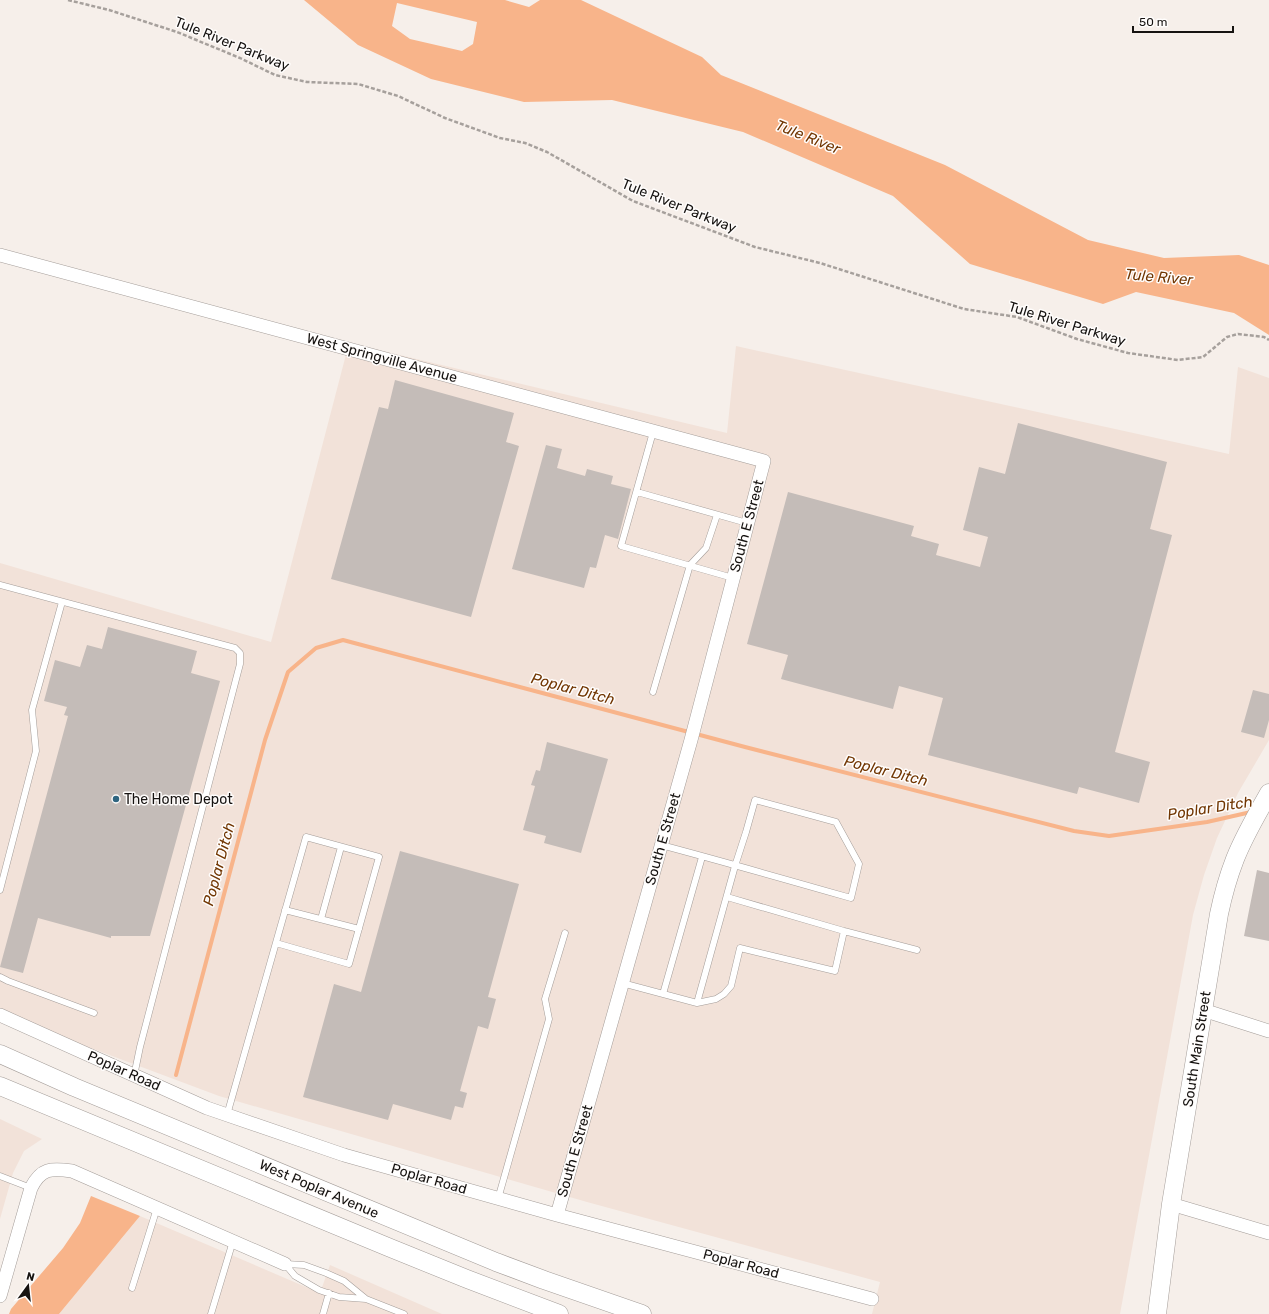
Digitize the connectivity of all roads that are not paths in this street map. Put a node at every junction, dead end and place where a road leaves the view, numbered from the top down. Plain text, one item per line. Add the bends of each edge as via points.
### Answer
1 (0, 255) edge
2 (653, 432) junction
3 (764, 461) joint
4 (637, 492) junction
5 (716, 515) junction
6 (747, 523) junction
7 (690, 566) junction
8 (733, 578) junction
9 (0, 585) edge
10 (62, 602) junction
11 (653, 692) dead end
12 (1269, 793) edge
13 (661, 846) junction
14 (341, 847) junction
15 (702, 856) junction
16 (735, 866) junction
17 (0, 890) edge
18 (727, 897) junction
19 (285, 910) junction
20 (321, 919) junction
21 (359, 929) junction
22 (844, 931) junction
23 (565, 933) dead end
24 (276, 943) junction
25 (917, 950) dead end
26 (0, 977) edge
27 (622, 983) junction
28 (663, 994) junction
29 (697, 1003) junction
30 (1204, 1010) junction
31 (94, 1013) dead end
32 (0, 1014) edge
33 (1269, 1031) edge
34 (0, 1054) edge
35 (134, 1076) junction
36 (0, 1086) edge
37 (227, 1115) junction
38 (0, 1176) edge
39 (31, 1188) junction
40 (498, 1199) junction
41 (1172, 1204) junction
42 (158, 1208) junction
43 (557, 1215) junction
44 (1269, 1233) edge
45 (233, 1241) junction
46 (286, 1264) junction
47 (132, 1288) dead end
48 (329, 1293) junction
49 (0, 1296) edge
50 (366, 1299) junction
51 (872, 1299) dead end
52 (211, 1314) edge
53 (323, 1314) edge
54 (404, 1314) edge
55 (559, 1314) edge
56 (642, 1314) edge
57 (1157, 1314) edge

1 - 2 street, West Springville Avenue
2 - 3 street, West Springville Avenue
2 - 4 lane
3 - 6 street, South E Street
4 - 5 lane
4 - 7 lane via 621,546
5 - 6 lane
5 - 7 lane via 706,548
6 - 8 street, South E Street
7 - 8 lane
7 - 11 lane
8 - 13 street, South E Street
9 - 10 lane
10 - 17 lane via 32,710 36,751
10 - 35 lane via 235,648 240,654 240,664
12 - 30 main road, South Main Street via 1235,859 1223,898
13 - 15 lane
13 - 27 street, South E Street
14 - 19 lane via 306,837
14 - 20 lane
14 - 21 lane via 379,857
15 - 16 lane
15 - 28 lane
16 - 16 lane via 851,898 859,864 836,822 755,800
16 - 18 lane
18 - 22 lane
18 - 29 lane
19 - 20 lane
19 - 24 lane
20 - 21 lane
21 - 24 lane via 349,964
22 - 25 lane
22 - 29 lane via 835,971 740,948 731,986 716,999
23 - 40 lane via 545,999 549,1019
24 - 37 lane
26 - 31 lane
27 - 28 lane
27 - 43 street, South E Street
28 - 29 lane
30 - 33 street
30 - 41 main road, South Main Street
32 - 35 street, Poplar Road
34 - 56 main road, West Poplar Avenue via 496,1262
35 - 37 street, Poplar Road
36 - 55 main road, West Poplar Avenue via 388,1247
37 - 40 street, Poplar Road via 344,1155
38 - 39 lane
39 - 42 street via 35,1179 43,1172 56,1168 72,1171
39 - 49 street
40 - 43 street, Poplar Road
41 - 44 street
41 - 57 main road, South Main Street
42 - 45 street
42 - 47 lane
43 - 51 street, Poplar Road
45 - 46 street
45 - 52 lane
46 - 48 lane via 295,1276
46 - 50 lane via 304,1265 326,1272 344,1281
48 - 50 lane
48 - 53 lane
50 - 54 lane

